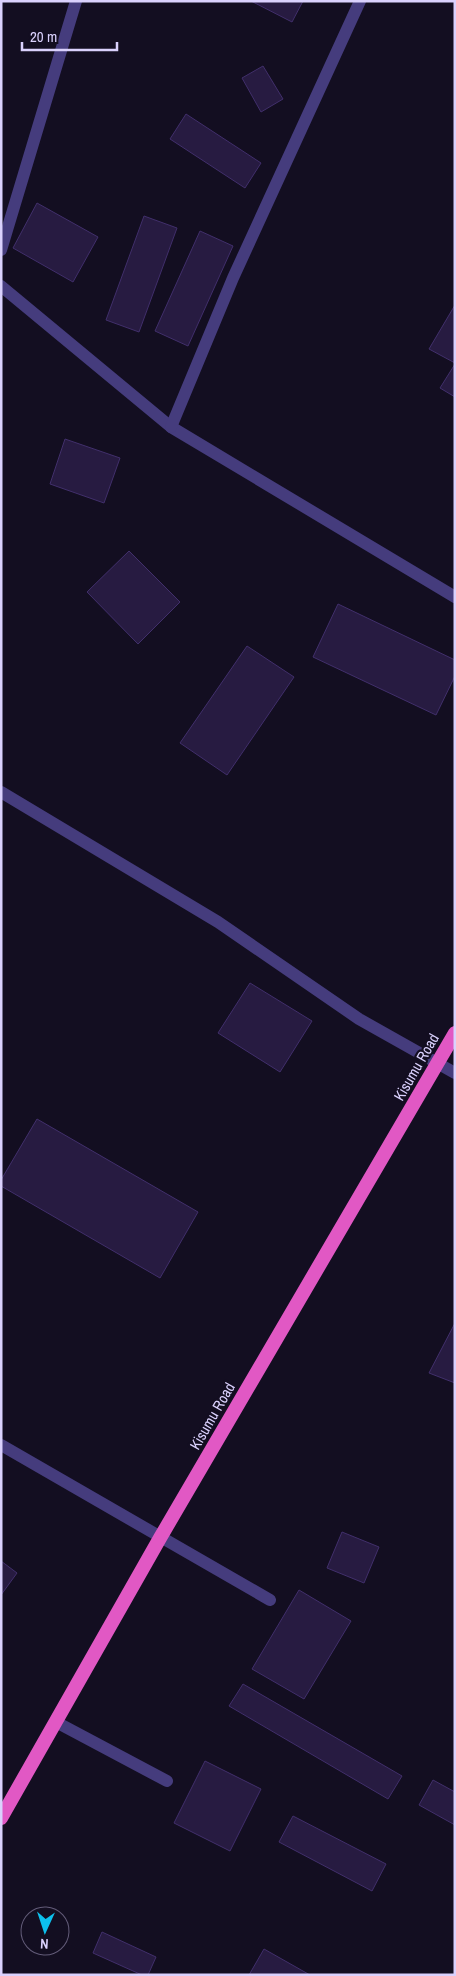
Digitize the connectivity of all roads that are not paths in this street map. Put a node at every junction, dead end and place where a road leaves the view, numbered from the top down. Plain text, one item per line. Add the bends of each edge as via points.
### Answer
1 (76, 1) edge
2 (360, 1) edge
3 (1, 250) edge
4 (1, 286) edge
5 (171, 427) junction
6 (455, 597) edge
7 (1, 792) edge
8 (455, 1033) edge
9 (437, 1064) junction
10 (455, 1073) edge
11 (1, 1446) edge
12 (160, 1538) junction
13 (270, 1600) dead end
14 (56, 1722) junction
15 (166, 1781) dead end
16 (1, 1818) edge

1 - 3 street
2 - 5 street via 233,278
4 - 5 street
5 - 6 street
7 - 9 street via 218,922 359,1019
8 - 9 highway, Kisumu Road
9 - 10 street
9 - 12 highway, Kisumu Road
11 - 12 street
12 - 13 street
12 - 14 highway, Kisumu Road
14 - 15 street
14 - 16 highway, Kisumu Road

